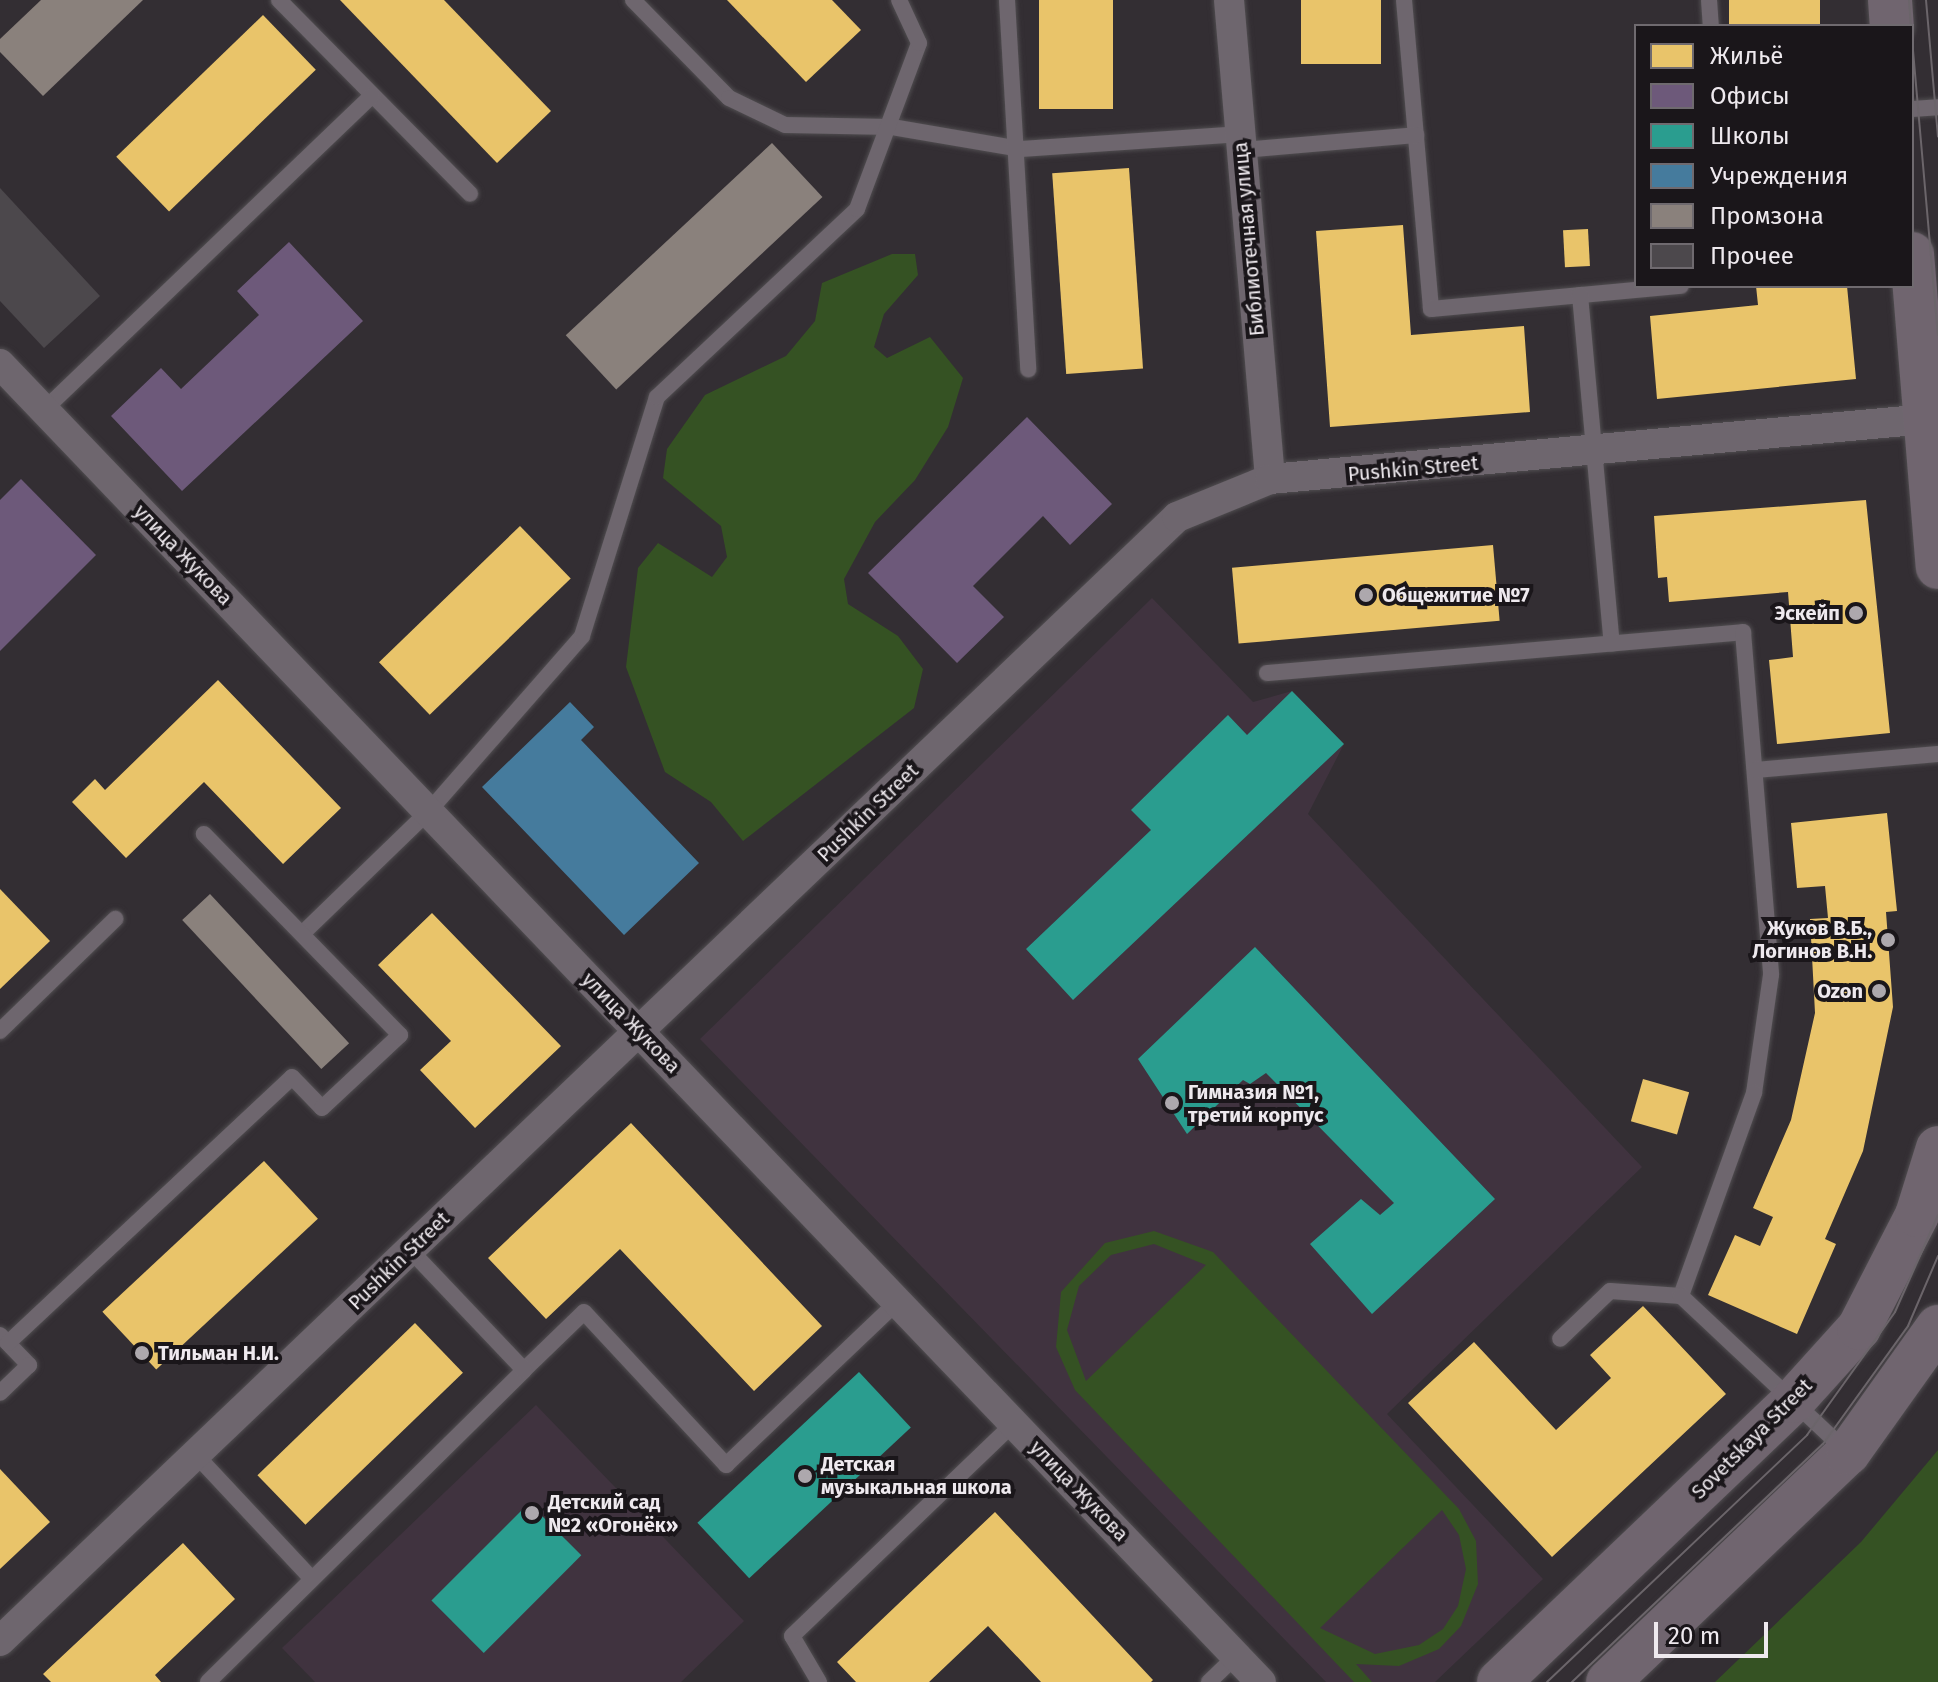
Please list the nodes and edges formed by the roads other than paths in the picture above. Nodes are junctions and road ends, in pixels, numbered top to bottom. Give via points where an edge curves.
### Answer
1 (279, 0) edge
2 (633, 0) edge
3 (899, 0) edge
4 (1007, 0) edge
5 (1229, 0) edge
6 (1404, 0) edge
7 (1709, 0) edge
8 (1890, 0) edge
9 (1711, 24) edge
10 (1892, 24) edge
11 (372, 96) junction
12 (1938, 107) edge
13 (1914, 109) edge
14 (892, 127) junction
15 (1416, 135) junction
16 (1241, 142) junction
17 (1021, 149) junction
18 (470, 194) dead end
19 (1914, 270) edge
20 (1659, 288) edge
21 (1580, 295) junction
22 (0, 364) edge
23 (1028, 369) dead end
24 (44, 410) junction
25 (1932, 418) edge
26 (1592, 453) junction
27 (1270, 479) junction
28 (1938, 567) edge
29 (1612, 644) junction
30 (1267, 673) dead end
31 (1938, 754) edge
32 (1755, 770) junction
33 (429, 811) junction
34 (204, 834) dead end
35 (115, 919) dead end
36 (302, 934) junction
37 (0, 1031) edge
38 (640, 1032) junction
39 (1938, 1148) edge
40 (410, 1250) junction
41 (1681, 1296) junction
42 (898, 1301) junction
43 (1938, 1327) edge
44 (4, 1339) edge
45 (1560, 1339) dead end
46 (524, 1370) junction
47 (0, 1393) edge
48 (1793, 1401) junction
49 (1014, 1423) junction
50 (1848, 1453) junction
51 (196, 1455) junction
52 (311, 1578) junction
53 (0, 1641) edge
54 (1236, 1656) junction
55 (208, 1682) edge
56 (819, 1682) edge
57 (1209, 1682) edge
58 (1261, 1682) edge
59 (1499, 1682) edge
60 (1608, 1682) edge

1 - 11 lane
2 - 14 lane via 729,98 785,125
3 - 14 lane via 919,43
4 - 17 lane
5 - 16 street, Библиотечная улица
6 - 15 lane
7 - 9 lane
8 - 10 main road
11 - 18 lane
11 - 24 lane
12 - 13 lane
14 - 17 lane
14 - 33 lane via 857,209 657,397 582,636
15 - 16 lane
15 - 21 lane via 1431,309
16 - 17 lane
16 - 27 street, Библиотечная улица
17 - 23 lane
19 - 25 main road
20 - 21 lane
21 - 26 lane
22 - 24 street, улица Жукова
24 - 33 street, улица Жукова
25 - 26 street, Pushkin Street
25 - 28 main road
26 - 27 street, Pushkin Street
26 - 29 lane
27 - 38 street, Pushkin Street via 1177,517
29 - 30 lane
29 - 32 lane via 1743,632
31 - 32 lane
32 - 41 lane via 1769,990 1754,1093
33 - 36 lane
33 - 38 street, улица Жукова
34 - 36 lane
35 - 37 lane
36 - 44 lane via 400,1035 322,1108 292,1077
38 - 40 street, Pushkin Street
38 - 42 street, улица Жукова
39 - 48 main road, Sovetskaya Street via 1917,1215 1859,1328
40 - 46 lane
40 - 51 street, Pushkin Street
41 - 45 lane via 1610,1291
41 - 48 lane
42 - 46 lane via 726,1465 584,1312
42 - 49 street, улица Жукова
43 - 50 main road
44 - 47 lane via 29,1365
46 - 52 lane
48 - 50 lane
48 - 59 main road, Sovetskaya Street
49 - 54 street, улица Жукова
49 - 56 lane via 792,1636
50 - 60 main road
51 - 52 lane
51 - 53 street, Pushkin Street
52 - 55 lane
54 - 57 lane
54 - 58 street, улица Жукова

